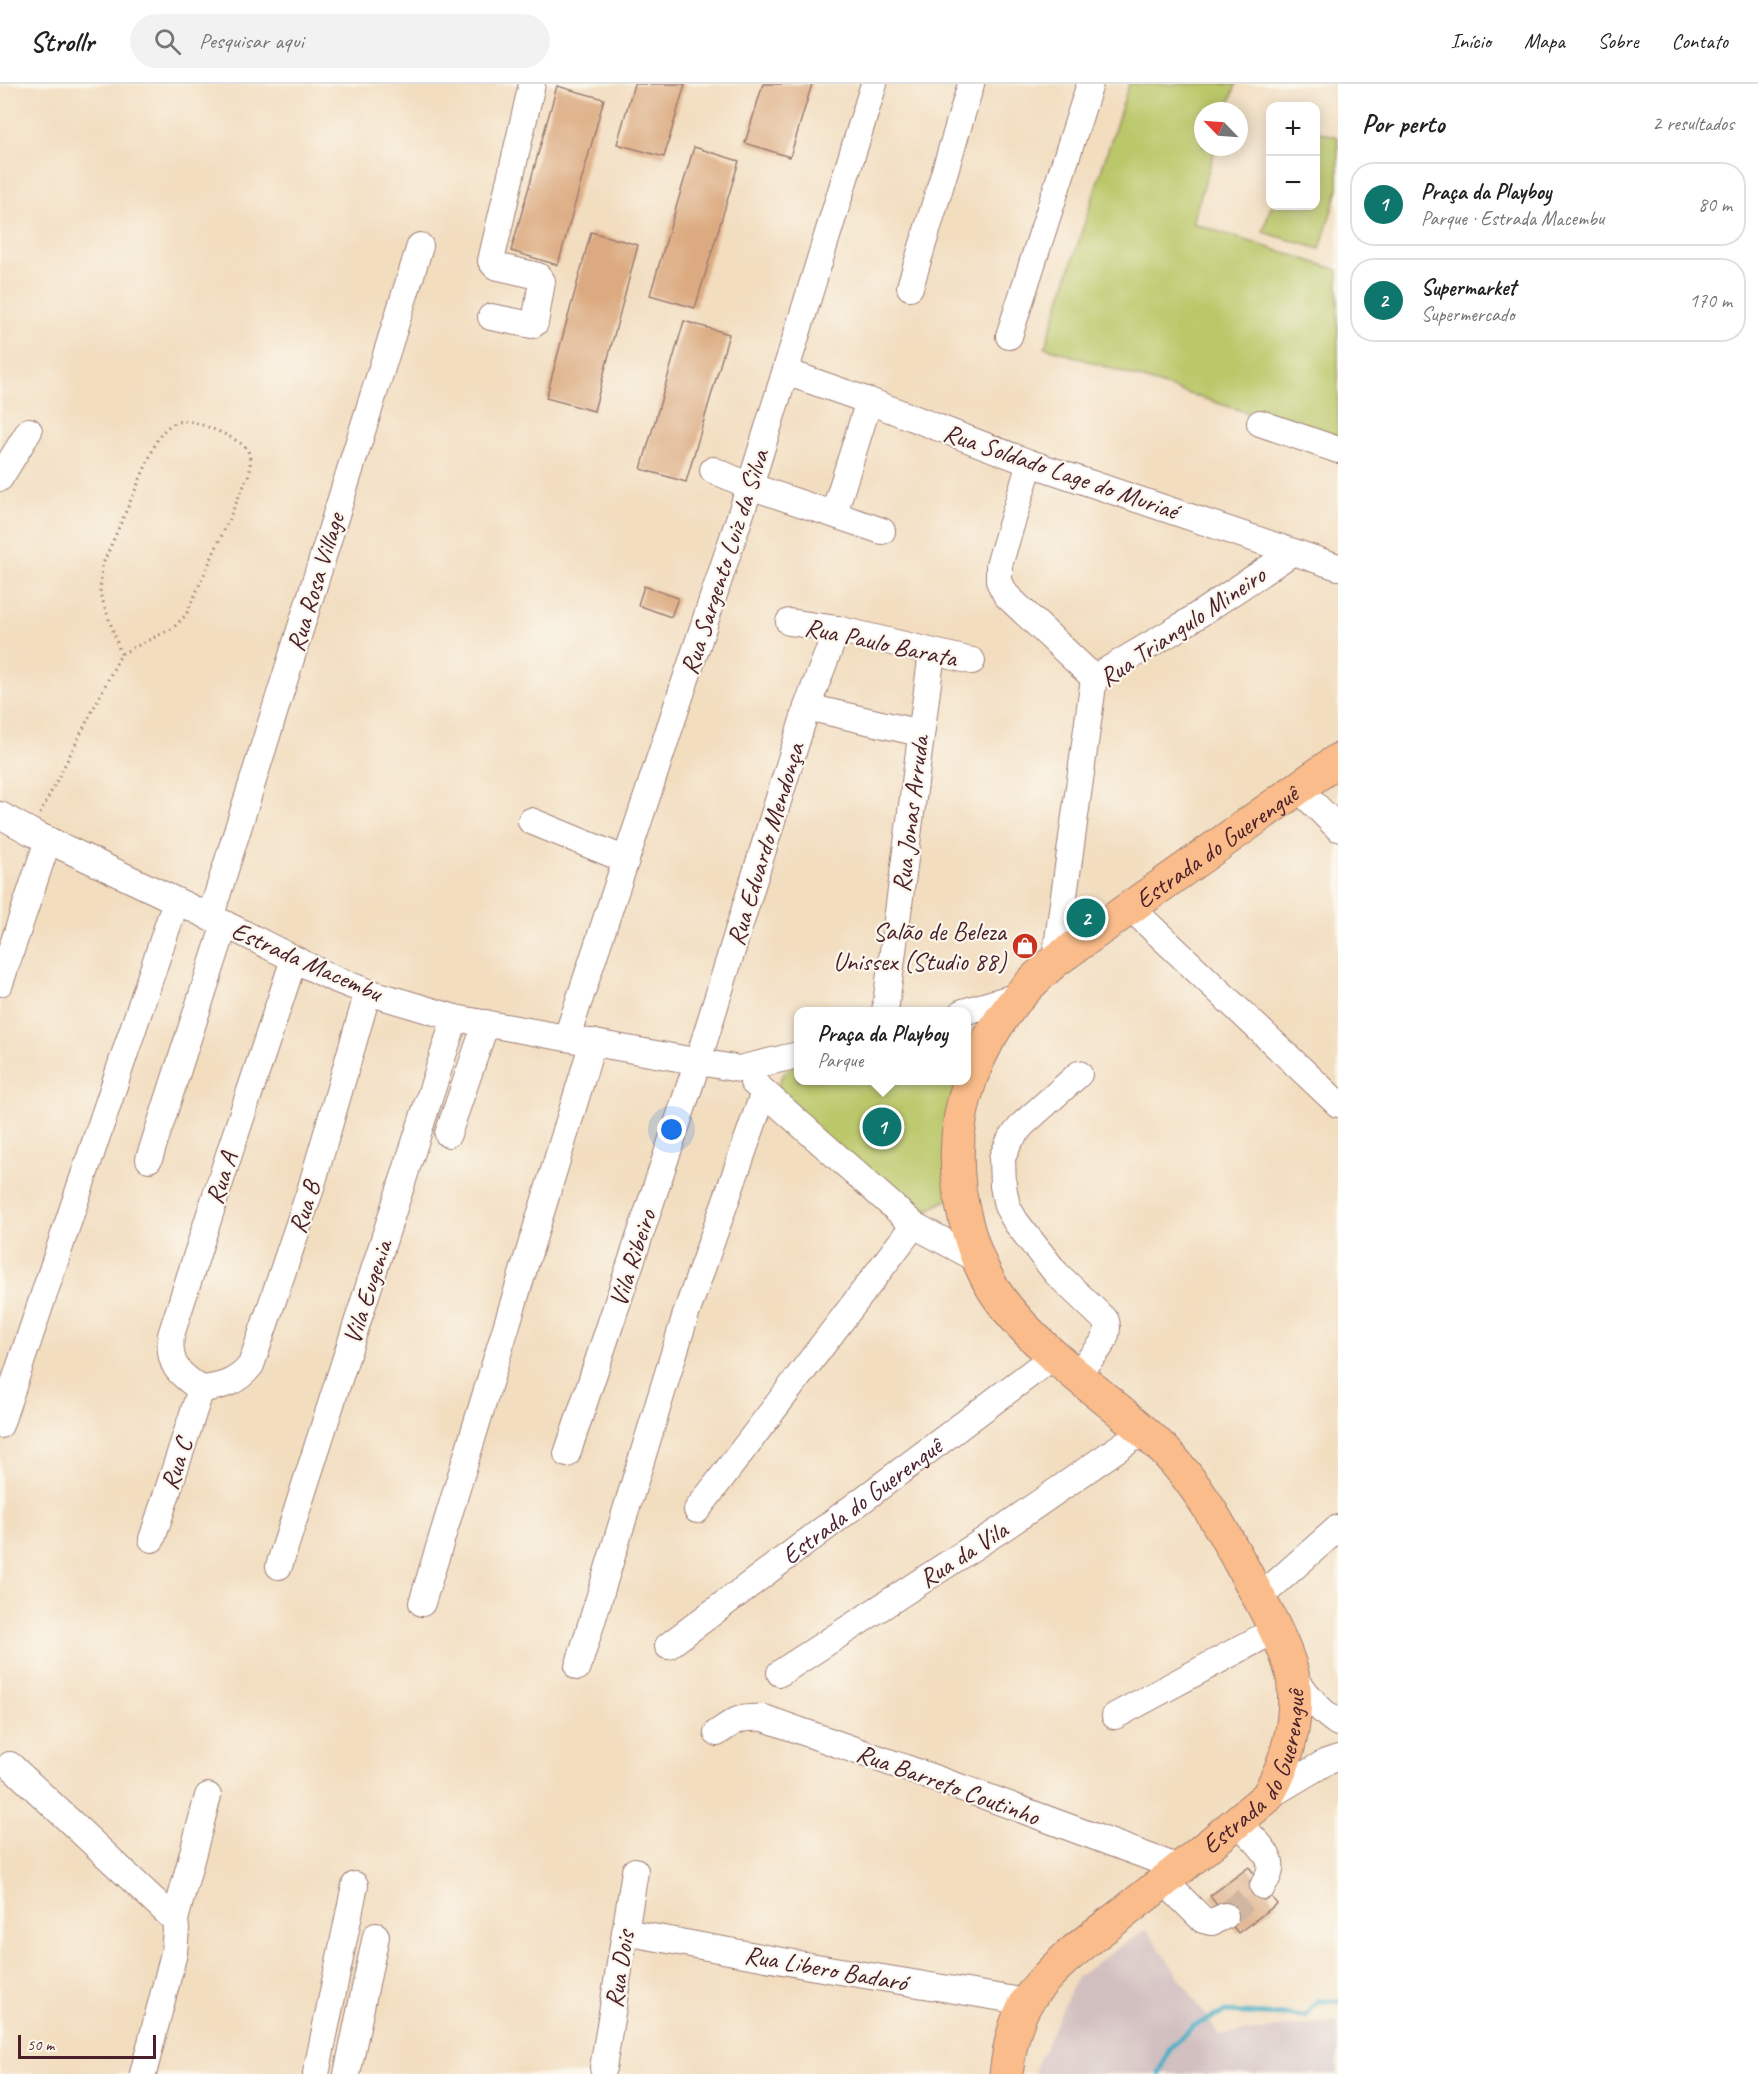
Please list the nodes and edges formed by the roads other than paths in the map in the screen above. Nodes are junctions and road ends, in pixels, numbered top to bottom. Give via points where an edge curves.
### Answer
1 (532, 84) edge
2 (874, 84) edge
3 (971, 84) edge
4 (1090, 84) edge
5 (420, 246) dead end
6 (910, 287) dead end
7 (491, 317) dead end
8 (1008, 336) dead end
9 (786, 372) junction
10 (869, 401) junction
11 (1260, 423) dead end
12 (29, 431) dead end
13 (1338, 450) edge
14 (1030, 463) junction
15 (713, 470) dead end
16 (0, 478) edge
17 (750, 486) junction
18 (834, 513) junction
19 (882, 531) dead end
20 (1293, 552) junction
21 (1338, 567) edge
22 (789, 622) dead end
23 (837, 629) junction
24 (932, 652) junction
25 (972, 661) dead end
26 (1094, 678) junction
27 (807, 707) junction
28 (920, 733) junction
29 (1338, 760) edge
30 (1298, 788) junction
31 (0, 815) edge
32 (531, 821) dead end
33 (1338, 828) edge
34 (39, 836) junction
35 (626, 860) junction
36 (176, 901) junction
37 (1131, 908) junction
38 (218, 921) junction
39 (294, 959) junction
40 (1055, 961) junction
41 (0, 983) edge
42 (368, 992) junction
43 (1018, 996) junction
44 (886, 1007) edge
45 (971, 1009) edge
46 (455, 1018) junction
47 (486, 1023) junction
48 (567, 1037) junction
49 (593, 1042) junction
50 (794, 1056) edge
51 (698, 1061) junction
52 (739, 1069) junction
53 (1079, 1074) dead end
54 (971, 1076) edge
55 (968, 1085) edge
56 (764, 1092) junction
57 (1338, 1104) edge
58 (448, 1134) dead end
59 (149, 1159) dead end
60 (914, 1225) junction
61 (977, 1259) junction
62 (1065, 1364) junction
63 (201, 1389) junction
64 (0, 1425) edge
65 (1143, 1431) junction
66 (567, 1454) dead end
67 (697, 1510) dead end
68 (1338, 1527) edge
69 (152, 1539) dead end
70 (279, 1566) dead end
71 (1259, 1598) junction
72 (422, 1603) dead end
73 (1275, 1630) junction
74 (668, 1646) dead end
75 (578, 1667) dead end
76 (780, 1673) dead end
77 (1292, 1674) junction
78 (1115, 1716) dead end
79 (1332, 1719) edge
80 (1292, 1732) junction
81 (717, 1733) dead end
82 (1335, 1758) edge
83 (10, 1765) dead end
84 (207, 1796) dead end
85 (1267, 1797) junction
86 (1237, 1822) junction
87 (635, 1871) dead end
88 (1172, 1875) junction
89 (355, 1884) dead end
90 (1263, 1886) tunnel mouth
91 (1225, 1916) tunnel mouth
92 (175, 1920) junction
93 (625, 1932) junction
94 (376, 1936) dead end
95 (1027, 2002) junction
96 (603, 2068) dead end
97 (143, 2074) edge
98 (316, 2074) edge
99 (347, 2074) edge
100 (1006, 2074) edge

1 - 7 street via 491,261 495,266 538,276 542,281 535,323
2 - 9 street, Rua Sargento Luiz da Silva
3 - 6 street
4 - 8 street
5 - 38 street, Rua Rosa Village
9 - 10 street, Rua Soldado Lage do Muriaé
9 - 17 street, Rua Sargento Luiz da Silva
10 - 14 street, Rua Soldado Lage do Muriaé
10 - 18 street
11 - 13 street
12 - 16 street
14 - 20 street, Rua Soldado Lage do Muriaé
14 - 26 street via 999,565 999,581 1006,595
15 - 17 street
17 - 18 street
17 - 35 street, Rua Sargento Luiz da Silva
18 - 19 street
20 - 21 street, Rua Soldado Lage do Muriaé
20 - 26 street, Rua Triangulo Mineiro
22 - 23 street, Rua Paulo Barata
23 - 24 street, Rua Paulo Barata
23 - 27 street, Rua Eduardo Mendonça
24 - 25 street, Rua Paulo Barata
24 - 28 street, Rua Jonas Arruda
26 - 40 street, Rua Triangulo Mineiro
27 - 28 street
27 - 51 street, Rua Eduardo Mendonça
28 - 44 street, Rua Jonas Arruda
29 - 30 main road, Estrada do Guerenguê
30 - 33 street
30 - 37 main road, Estrada do Guerenguê
31 - 34 street, Estrada Macembu
32 - 35 street
34 - 36 street, Estrada Macembu
34 - 41 street
35 - 48 street, Rua Sargento Luiz da Silva
36 - 38 street, Estrada Macembu
36 - 64 street
37 - 40 main road, Estrada do Guerenguê
37 - 57 street
38 - 39 street, Estrada Macembu
38 - 59 street, Rua Rosa Village
39 - 42 street, Estrada Macembu
39 - 63 street, Rua A via 171,1335 171,1360 185,1378
40 - 43 main road, Estrada do Guerenguê
42 - 46 street, Estrada Macembu
42 - 63 street, Rua B via 310,1191 251,1365 234,1381
43 - 45 street
43 - 54 main road, Estrada do Guerenguê via 983,1049
46 - 47 street, Estrada Macembu
46 - 70 street, Vila Eugenia
47 - 48 street, Estrada Macembu
47 - 58 street
48 - 49 street, Estrada Macembu
49 - 51 street, Estrada Macembu
49 - 72 street
50 - 52 street, Estrada Macembu
51 - 52 street, Estrada Macembu
51 - 66 street, Vila Ribeiro
52 - 56 street
53 - 62 street via 1023,1124 1002,1158 1007,1206 1016,1222 1056,1273 1106,1321 1106,1337
55 - 61 main road, Estrada do Guerenguê via 957,1135 960,1198
56 - 60 street
56 - 75 street via 686,1314
60 - 61 street
60 - 67 street
61 - 62 main road, Estrada do Guerenguê via 1004,1304
62 - 65 main road, Estrada do Guerenguê
62 - 74 street, Estrada do Guerenguê
63 - 69 street, Rua C
65 - 71 main road, Estrada do Guerenguê via 1184,1471 1205,1499
65 - 76 street, Rua da Vila via 1006,1526
68 - 71 street
71 - 73 main road, Estrada do Guerenguê
73 - 77 main road, Estrada do Guerenguê
73 - 78 street
77 - 79 street via 1312,1702
77 - 80 main road, Estrada do Guerenguê
79 - 80 street via 1307,1715
80 - 82 street via 1298,1752
80 - 85 main road, Estrada do Guerenguê
81 - 88 street, Rua Barreto Coutinho via 744,1717 764,1719 982,1795
82 - 85 street
83 - 92 street
84 - 92 street
85 - 86 main road, Estrada do Guerenguê
86 - 88 main road, Estrada do Guerenguê
86 - 90 street via 1270,1863
87 - 93 street, Rua Dois
88 - 91 street via 1203,1920 1212,1922
88 - 95 main road, Estrada do Guerenguê via 1068,1957
89 - 98 street
92 - 97 street via 174,1953
93 - 95 street, Rua Libero Badaró
93 - 96 street, Rua Dois
94 - 99 street
95 - 100 main road, Estrada do Guerenguê via 1015,2029

